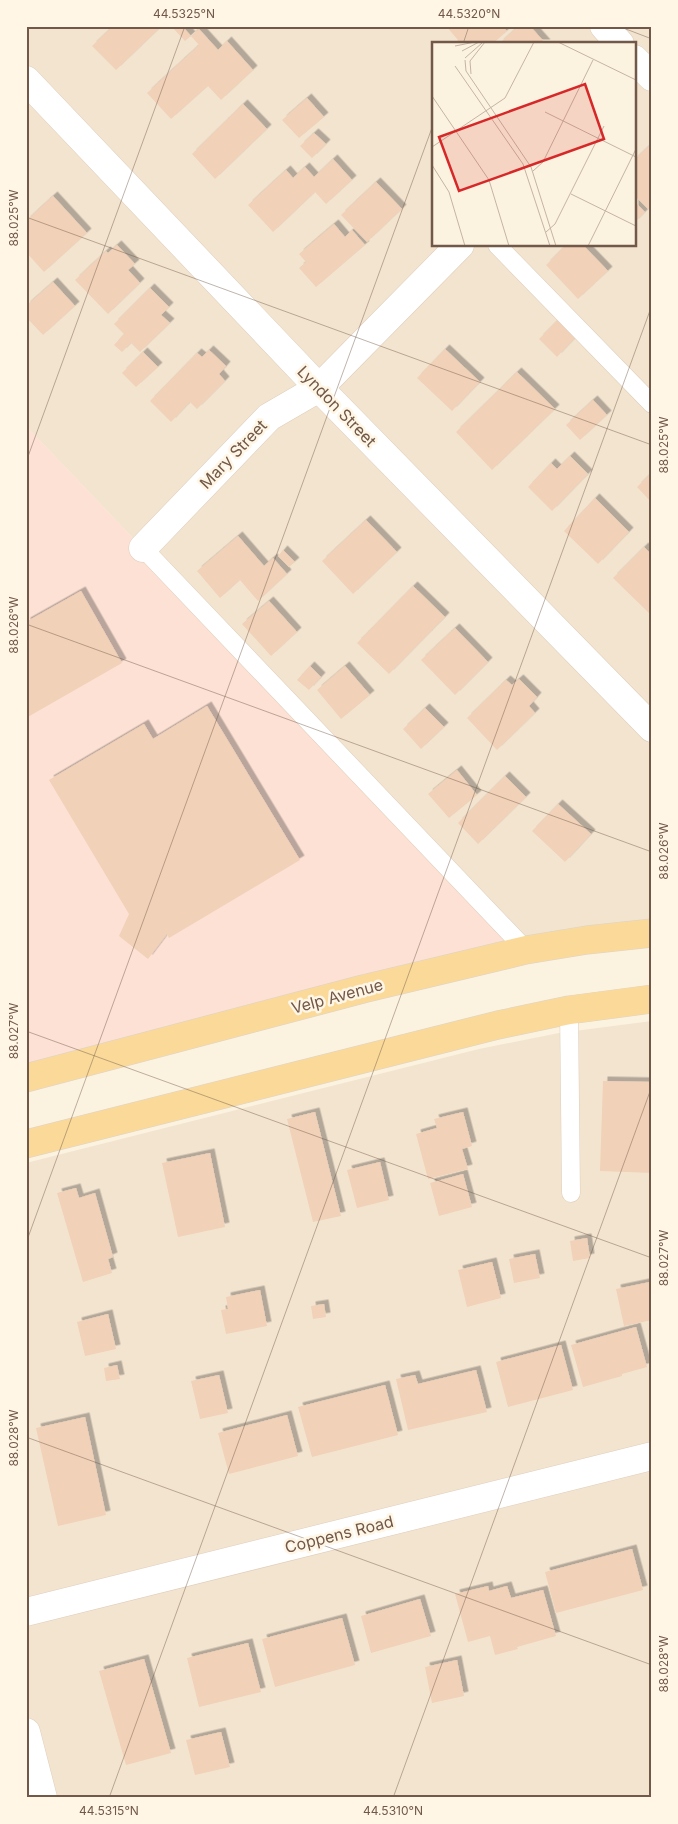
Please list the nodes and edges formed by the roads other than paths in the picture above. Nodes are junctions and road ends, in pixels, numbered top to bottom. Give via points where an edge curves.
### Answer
1 (604, 26) edge
2 (618, 42) edge
3 (26, 80) edge
4 (459, 246) edge
5 (497, 246) edge
6 (319, 388) junction
7 (652, 404) edge
8 (143, 548) joint
9 (652, 728) edge
10 (652, 932) edge
11 (526, 950) junction
12 (652, 999) edge
13 (569, 1010) junction
14 (26, 1078) edge
15 (26, 1144) edge
16 (571, 1193) dead end
17 (652, 1456) edge
18 (26, 1612) edge
19 (26, 1732) edge
20 (43, 1798) edge

1 - 2 street
3 - 6 street, Lyndon Street
4 - 6 street, Mary Street
5 - 7 lane
6 - 8 street, Mary Street via 269,417
6 - 9 street, Lyndon Street
8 - 11 lane
10 - 11 main road, Velp Avenue
11 - 14 main road, Velp Avenue via 363,989
12 - 13 main road
13 - 15 main road
13 - 16 lane
17 - 18 street, Coppens Road
19 - 20 street

